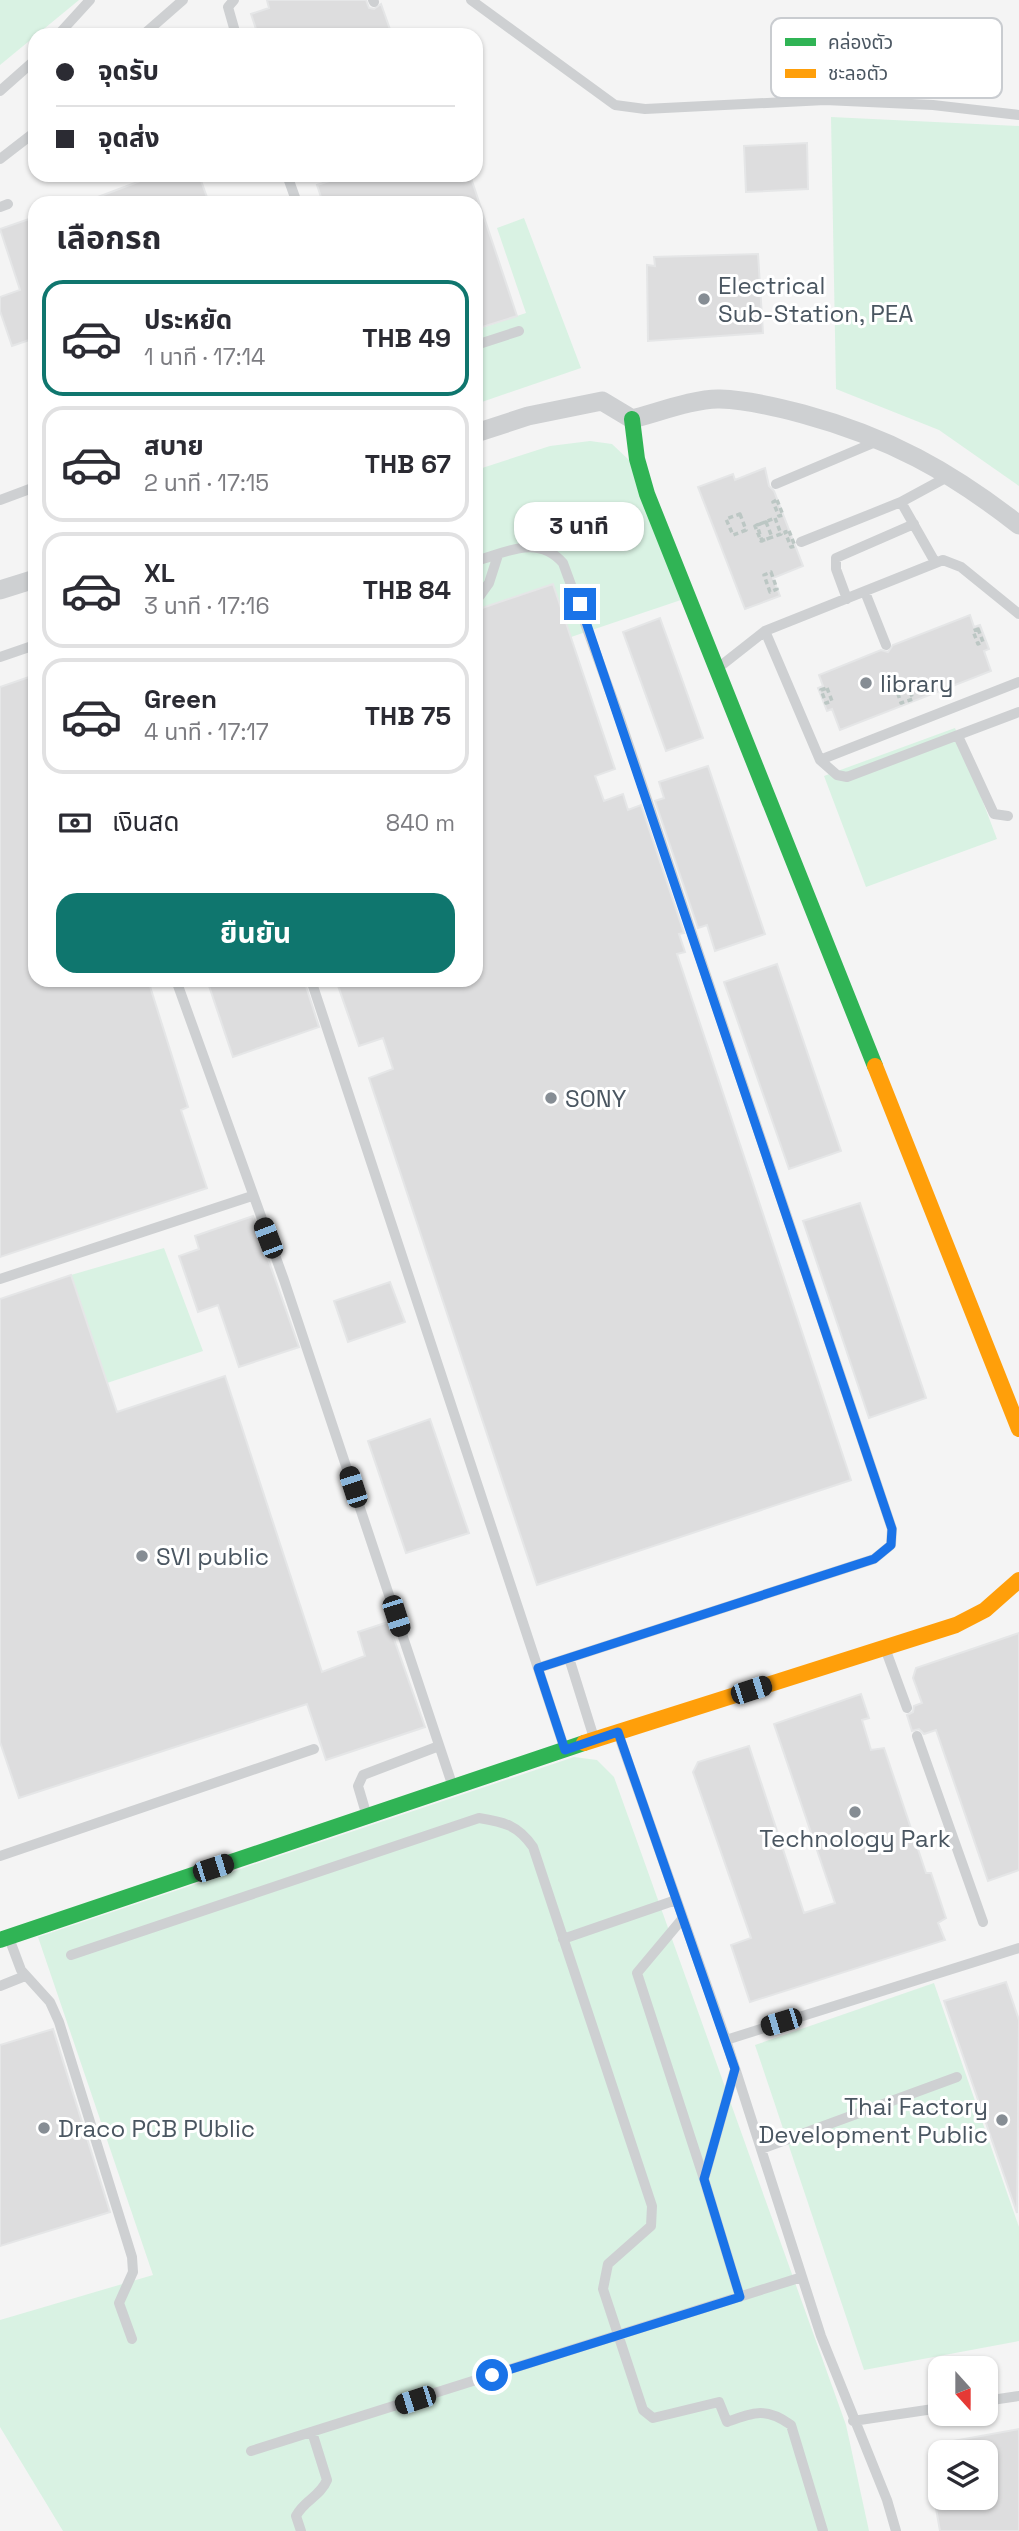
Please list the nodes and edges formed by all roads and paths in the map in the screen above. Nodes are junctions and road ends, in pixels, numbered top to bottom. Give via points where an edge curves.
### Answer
1 (90, 0) edge
2 (183, 0) edge
3 (233, 0) edge
4 (471, 0) edge
5 (64, 28) edge
6 (151, 28) edge
7 (234, 28) edge
8 (28, 70) edge
9 (0, 91) edge
10 (1019, 115) edge
11 (28, 137) edge
12 (0, 159) edge
13 (519, 331) dead end
14 (483, 343) edge
15 (632, 419) junction
16 (483, 431) edge
17 (880, 440) junction
18 (951, 475) junction
19 (775, 484) dead end
20 (28, 490) edge
21 (0, 500) edge
22 (905, 501) junction
23 (726, 519) joint
24 (914, 524) junction
25 (1019, 525) edge
26 (781, 534) joint
27 (762, 541) joint
28 (801, 542) dead end
29 (498, 555) junction
30 (483, 559) edge
31 (935, 562) junction
32 (28, 581) edge
33 (777, 589) joint
34 (0, 590) edge
35 (483, 591) edge
36 (865, 592) junction
37 (847, 599) junction
38 (1019, 614) edge
39 (765, 631) junction
40 (886, 645) dead end
41 (28, 647) edge
42 (0, 657) edge
43 (717, 668) junction
44 (1019, 682) edge
45 (901, 703) joint
46 (1019, 712) edge
47 (958, 736) junction
48 (820, 760) junction
49 (1008, 816) dead end
50 (178, 987) edge
51 (313, 987) edge
52 (252, 1196) junction
53 (0, 1279) edge
54 (1015, 1408) edge
55 (1019, 1430) edge
56 (1019, 1580) edge
57 (885, 1648) junction
58 (569, 1658) junction
59 (538, 1668) junction
60 (907, 1708) dead end
61 (618, 1732) junction
62 (917, 1736) dead end
63 (595, 1740) junction
64 (439, 1746) junction
65 (314, 1749) dead end
66 (565, 1750) junction
67 (453, 1788) junction
68 (367, 1817) junction
69 (0, 1856) edge
70 (676, 1900) junction
71 (683, 1917) junction
72 (983, 1922) dead end
73 (4, 1939) edge
74 (563, 1939) junction
75 (1019, 1948) edge
76 (71, 1955) dead end
77 (25, 1976) junction
78 (0, 1986) edge
79 (726, 2040) junction
80 (735, 2069) junction
81 (957, 2077) dead end
82 (761, 2149) junction
83 (704, 2179) junction
84 (802, 2277) junction
85 (740, 2297) junction
86 (620, 2335) junction
87 (132, 2339) dead end
88 (1019, 2396) edge
89 (998, 2399) edge
90 (928, 2410) edge
91 (853, 2421) junction
92 (312, 2432) junction
93 (251, 2451) dead end
94 (301, 2531) edge
95 (823, 2531) edge
96 (896, 2531) edge

1 - 5 lane
2 - 6 lane
3 - 7 lane via 228,7
4 - 10 lane via 615,105 645,108 825,100
8 - 9 lane
11 - 12 lane
13 - 14 lane
15 - 16 street via 602,401
15 - 17 street via 718,398 844,425
15 - 43 street via 647,494
17 - 18 street
17 - 19 lane
18 - 22 lane
18 - 25 street
20 - 21 lane
22 - 24 lane
22 - 28 lane
23 - 23 path via 740,514 746,530 733,535
24 - 31 lane
24 - 37 lane via 836,558
26 - 26 path via 761,541 755,526 775,518
27 - 27 path via 772,537 766,522 757,526
29 - 30 lane
29 - 35 lane
29 - 58 lane via 539,546 563,564 576,594 892,1529 891,1545 874,1559
31 - 36 lane
31 - 38 lane via 961,567
32 - 34 street
33 - 33 path via 770,592 764,575 771,572
36 - 37 lane
36 - 40 lane
37 - 39 lane
39 - 43 lane
39 - 48 lane
41 - 42 lane
43 - 54 street
44 - 48 lane
45 - 45 path via 896,688 907,684 913,699
46 - 47 lane
47 - 48 lane via 848,777 837,775
47 - 49 lane via 994,814
50 - 52 lane
51 - 59 lane
52 - 53 lane
52 - 64 lane
54 - 55 street
56 - 57 street via 985,1610 956,1625
57 - 60 lane
57 - 61 street
58 - 59 lane
58 - 63 lane
59 - 66 lane
61 - 63 street
61 - 70 lane
62 - 72 lane
63 - 66 street
64 - 67 lane
64 - 68 lane via 363,1775 358,1786
65 - 69 lane
66 - 67 street
67 - 68 street
68 - 73 street
70 - 71 lane
70 - 74 lane
71 - 79 lane
71 - 83 lane via 637,1973
73 - 77 lane
74 - 76 lane via 533,1847 523,1832 508,1822 479,1818
74 - 86 lane via 652,2206 651,2225 608,2264 603,2289
75 - 79 lane
77 - 78 lane
77 - 87 lane via 50,2002 59,2022 132,2257 132,2272 119,2304
79 - 80 lane
80 - 82 lane
80 - 83 lane
81 - 82 lane
82 - 84 lane
83 - 85 lane
84 - 85 lane
84 - 91 lane
85 - 86 lane
86 - 92 lane
86 - 95 lane via 643,2410 653,2418 719,2402 727,2422 753,2412 777,2415 791,2425
88 - 89 lane
90 - 91 lane
91 - 96 lane
92 - 93 lane
92 - 94 lane via 327,2480 321,2494 301,2506 296,2516

